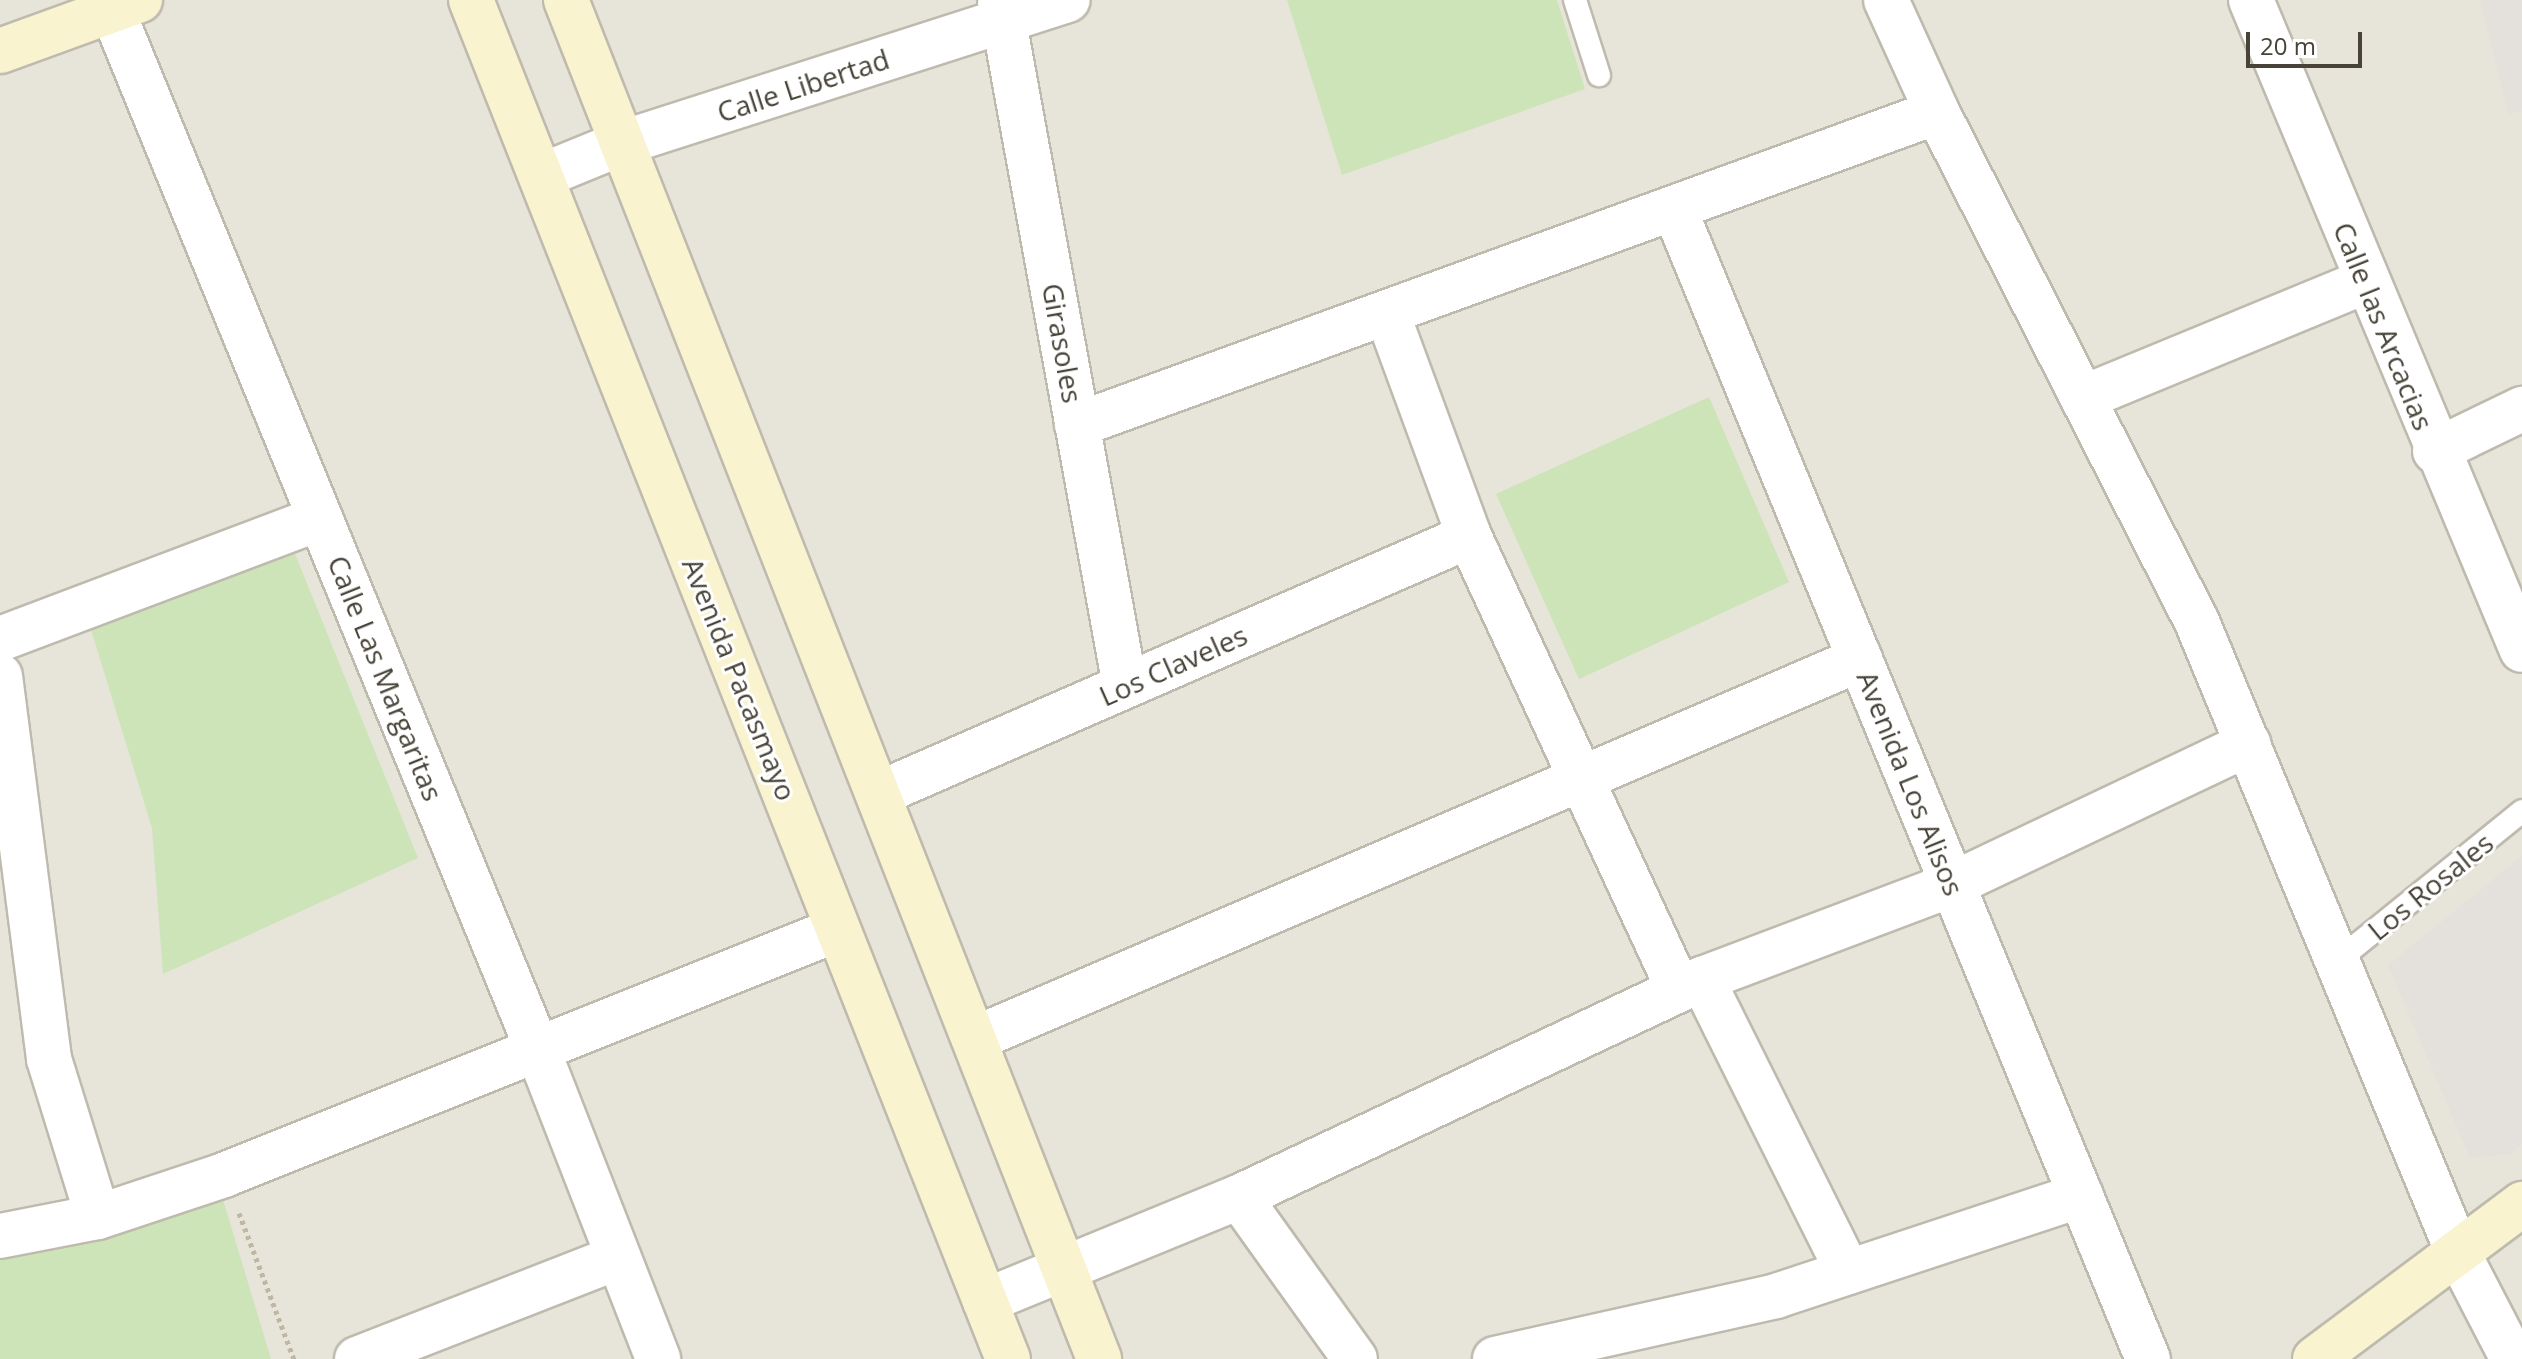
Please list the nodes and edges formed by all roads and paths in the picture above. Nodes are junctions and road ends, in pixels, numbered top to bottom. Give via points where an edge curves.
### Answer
1 (471, 0) edge
2 (566, 0) edge
3 (1068, 0) edge
4 (1575, 0) edge
5 (1886, 0) edge
6 (2251, 0) edge
7 (120, 3) edge
8 (1002, 10) edge
9 (0, 51) edge
10 (1599, 75) dead end
11 (1937, 112) junction
12 (622, 143) junction
13 (541, 176) junction
14 (1674, 208) junction
15 (2366, 281) junction
16 (1387, 313) junction
17 (2085, 397) junction
18 (2522, 409) edge
19 (1077, 425) junction
20 (2435, 451) junction
21 (320, 518) junction
22 (1469, 536) junction
23 (0, 639) edge
24 (2522, 650) edge
25 (1860, 659) junction
26 (0, 676) edge
27 (1125, 686) junction
28 (2248, 744) junction
29 (1583, 778) junction
30 (878, 794) junction
31 (2522, 811) edge
32 (1953, 884) junction
33 (838, 929) junction
34 (2337, 961) junction
35 (1690, 984) junction
36 (974, 1039) junction
37 (537, 1048) junction
38 (224, 1175) junction
39 (2081, 1195) junction
40 (1239, 1197) junction
41 (2522, 1204) edge
42 (98, 1217) junction
43 (0, 1236) edge
44 (2459, 1255) junction
45 (618, 1257) junction
46 (1062, 1267) junction
47 (1848, 1272) junction
48 (985, 1301) junction
49 (294, 1359) edge
50 (357, 1359) edge
51 (658, 1359) edge
52 (1008, 1359) edge
53 (1099, 1359) edge
54 (1355, 1359) edge
55 (1495, 1359) edge
56 (2148, 1359) edge
57 (2315, 1359) edge
58 (2513, 1359) edge

1 - 13 main road, Avenida Pacasmayo
2 - 12 main road
3 - 8 street, Calle Libertad
4 - 10 lane
5 - 11 street
6 - 15 street, Calle las Arcacias
7 - 9 main road
7 - 21 street, Calle Las Margaritas
8 - 12 street, Calle Libertad
8 - 19 street, Girasoles
11 - 14 street
11 - 17 street
12 - 13 street, Calle Libertad
12 - 30 main road
13 - 33 main road, Avenida Pacasmayo
14 - 16 street
14 - 25 street, Avenida Los Alisos
15 - 17 street
15 - 20 street, Calle las Arcacias
16 - 19 street
16 - 22 street
17 - 28 street via 2197,622
18 - 20 street
19 - 27 street, Girasoles
20 - 24 street, Calle las Arcacias
21 - 23 street
21 - 37 street, Calle Las Margaritas
22 - 27 street, Los Claveles
22 - 29 street
25 - 29 street
25 - 32 street, Avenida Los Alisos
26 - 42 street via 49,1059
27 - 30 street, Los Claveles
28 - 32 street
28 - 34 street
29 - 35 street
29 - 36 street
30 - 36 main road
31 - 34 lane, Los Rosales
32 - 35 street
32 - 39 street, Avenida Los Alisos
33 - 37 street
33 - 48 main road, Avenida Pacasmayo
34 - 44 street
35 - 40 street
35 - 47 street
36 - 46 main road
37 - 38 street
37 - 45 street, Calle Las Margaritas
38 - 42 street
38 - 49 path
39 - 47 street
39 - 56 street, Avenida Los Alisos
40 - 46 street
40 - 54 street
41 - 44 main road
42 - 43 street
44 - 57 main road
44 - 58 street
45 - 50 street
45 - 51 street, Calle Las Margaritas
46 - 48 street
46 - 53 main road
47 - 55 street via 1776,1296
48 - 52 main road, Avenida Pacasmayo

